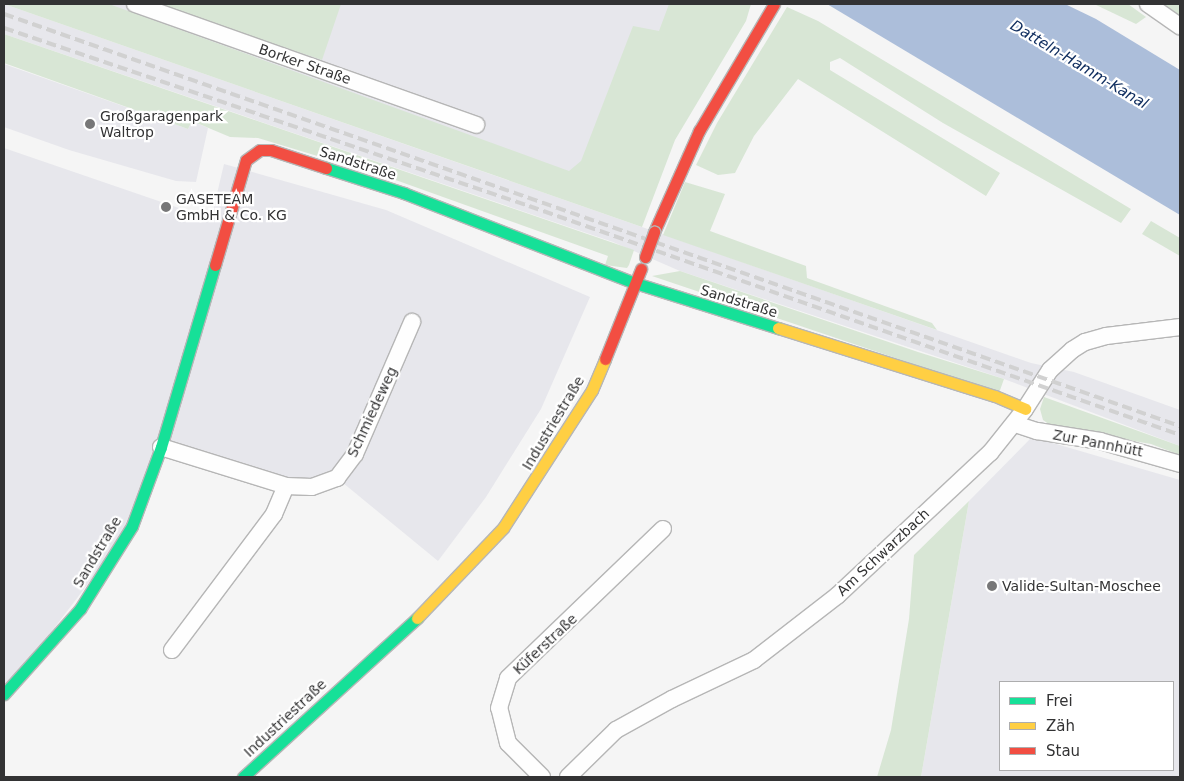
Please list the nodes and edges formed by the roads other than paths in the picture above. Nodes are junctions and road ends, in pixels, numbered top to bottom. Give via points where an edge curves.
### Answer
1 (135, 4) edge
2 (774, 4) edge
3 (1148, 4) edge
4 (1180, 26) edge
5 (476, 125) dead end
6 (636, 283) junction
7 (412, 322) dead end
8 (1180, 327) edge
9 (1025, 409) junction
10 (1015, 424) junction
11 (162, 446) junction
12 (1180, 464) edge
13 (286, 486) junction
14 (663, 529) dead end
15 (172, 650) dead end
16 (4, 694) edge
17 (243, 777) edge
18 (542, 777) edge
19 (568, 777) edge

1 - 5 street, Borker Straße
2 - 6 street, Industriestraße, bridge via 699,131 654,232
3 - 4 street
6 - 9 street, Sandstraße via 995,396
6 - 11 street, Sandstraße via 404,193 271,150 260,150 246,160
6 - 17 street, Industriestraße via 592,390 503,528 438,599
7 - 13 street, Schmiedeweg via 355,454 337,478 312,487
8 - 9 street, Am Schwarzbach via 1106,336 1085,342 1050,370
9 - 10 street, Am Schwarzbach
10 - 12 street, Zur Pannhütt via 1037,431 1100,441
10 - 19 street, Am Schwarzbach via 990,452 838,595 754,660 672,698 616,730
11 - 13 street, Schmiedeweg
11 - 16 street, Sandstraße via 132,526 80,609
13 - 15 street via 274,514
14 - 18 street, Küferstraße via 508,678 499,708 508,743

